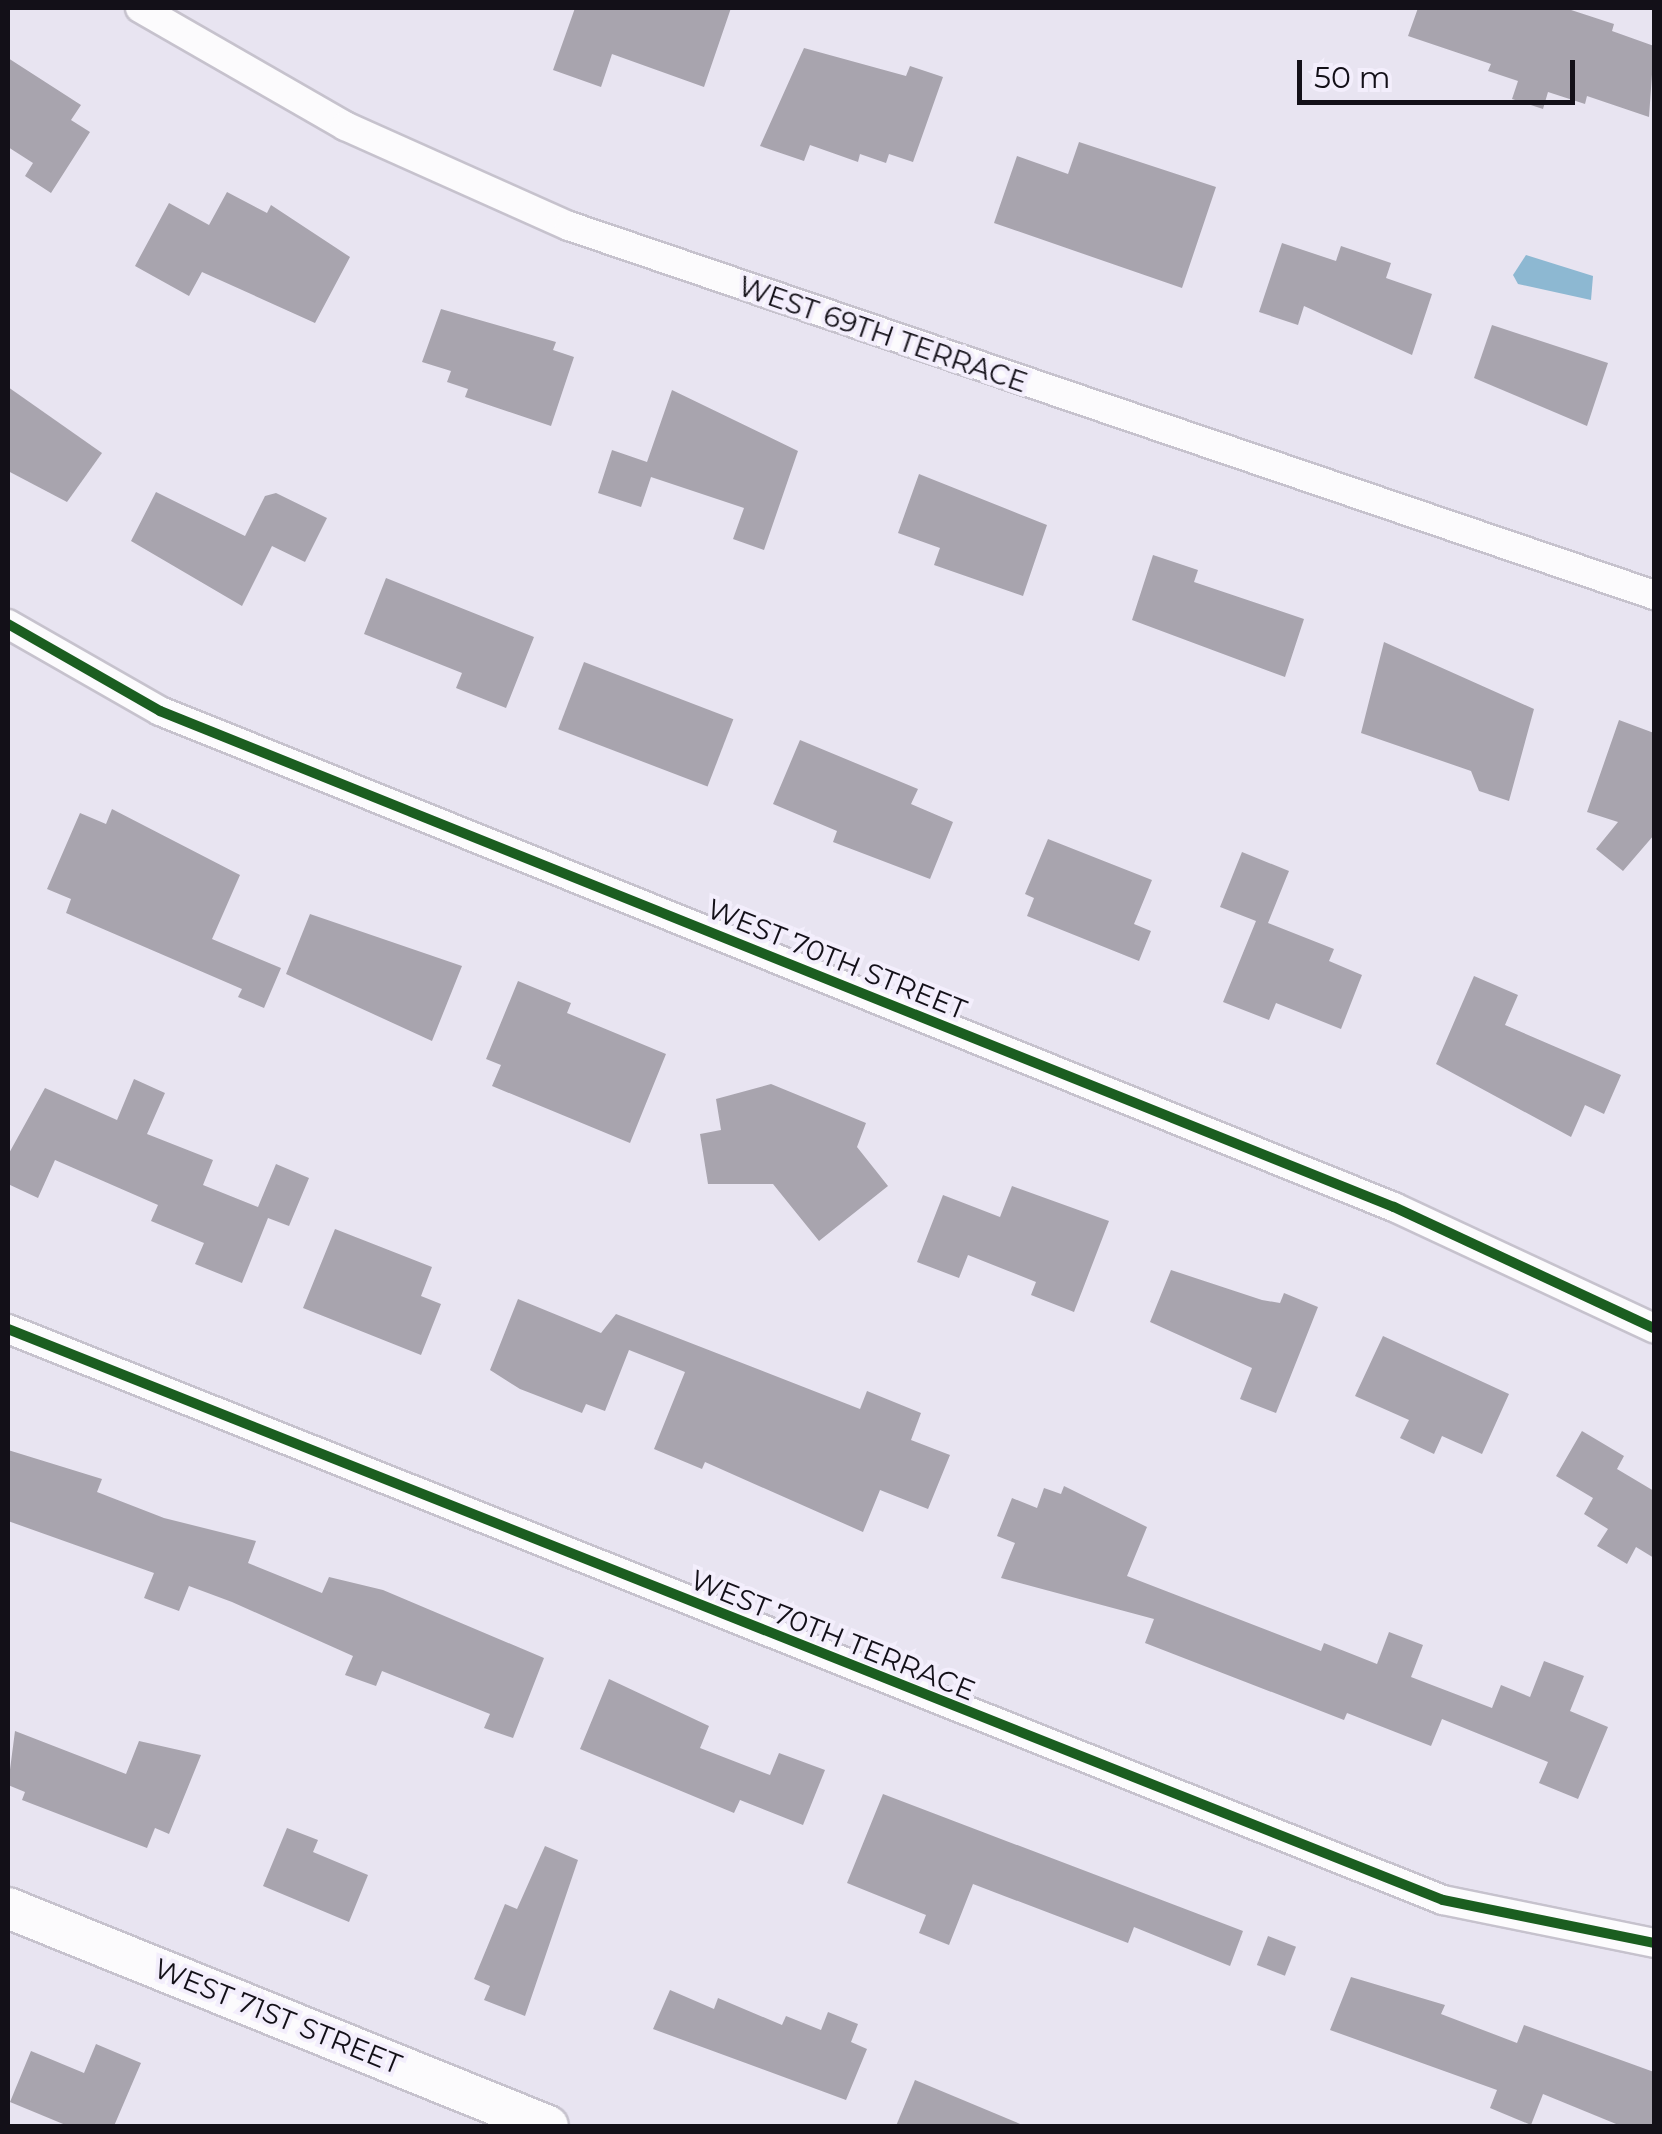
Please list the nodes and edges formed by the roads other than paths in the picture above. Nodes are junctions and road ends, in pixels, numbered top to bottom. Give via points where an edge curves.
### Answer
1 (140, 8) edge
2 (1654, 595) edge
3 (8, 624) edge
4 (1654, 1328) edge
5 (8, 1329) edge
6 (8, 1908) edge
7 (1654, 1942) edge
8 (543, 2126) edge

1 - 2 street, WEST 69TH TERRACE via 345,126 569,226
3 - 4 street, WEST 70TH STREET via 160,711 1394,1207
5 - 7 street, WEST 70TH TERRACE via 1442,1900
6 - 8 street, WEST 71ST STREET

